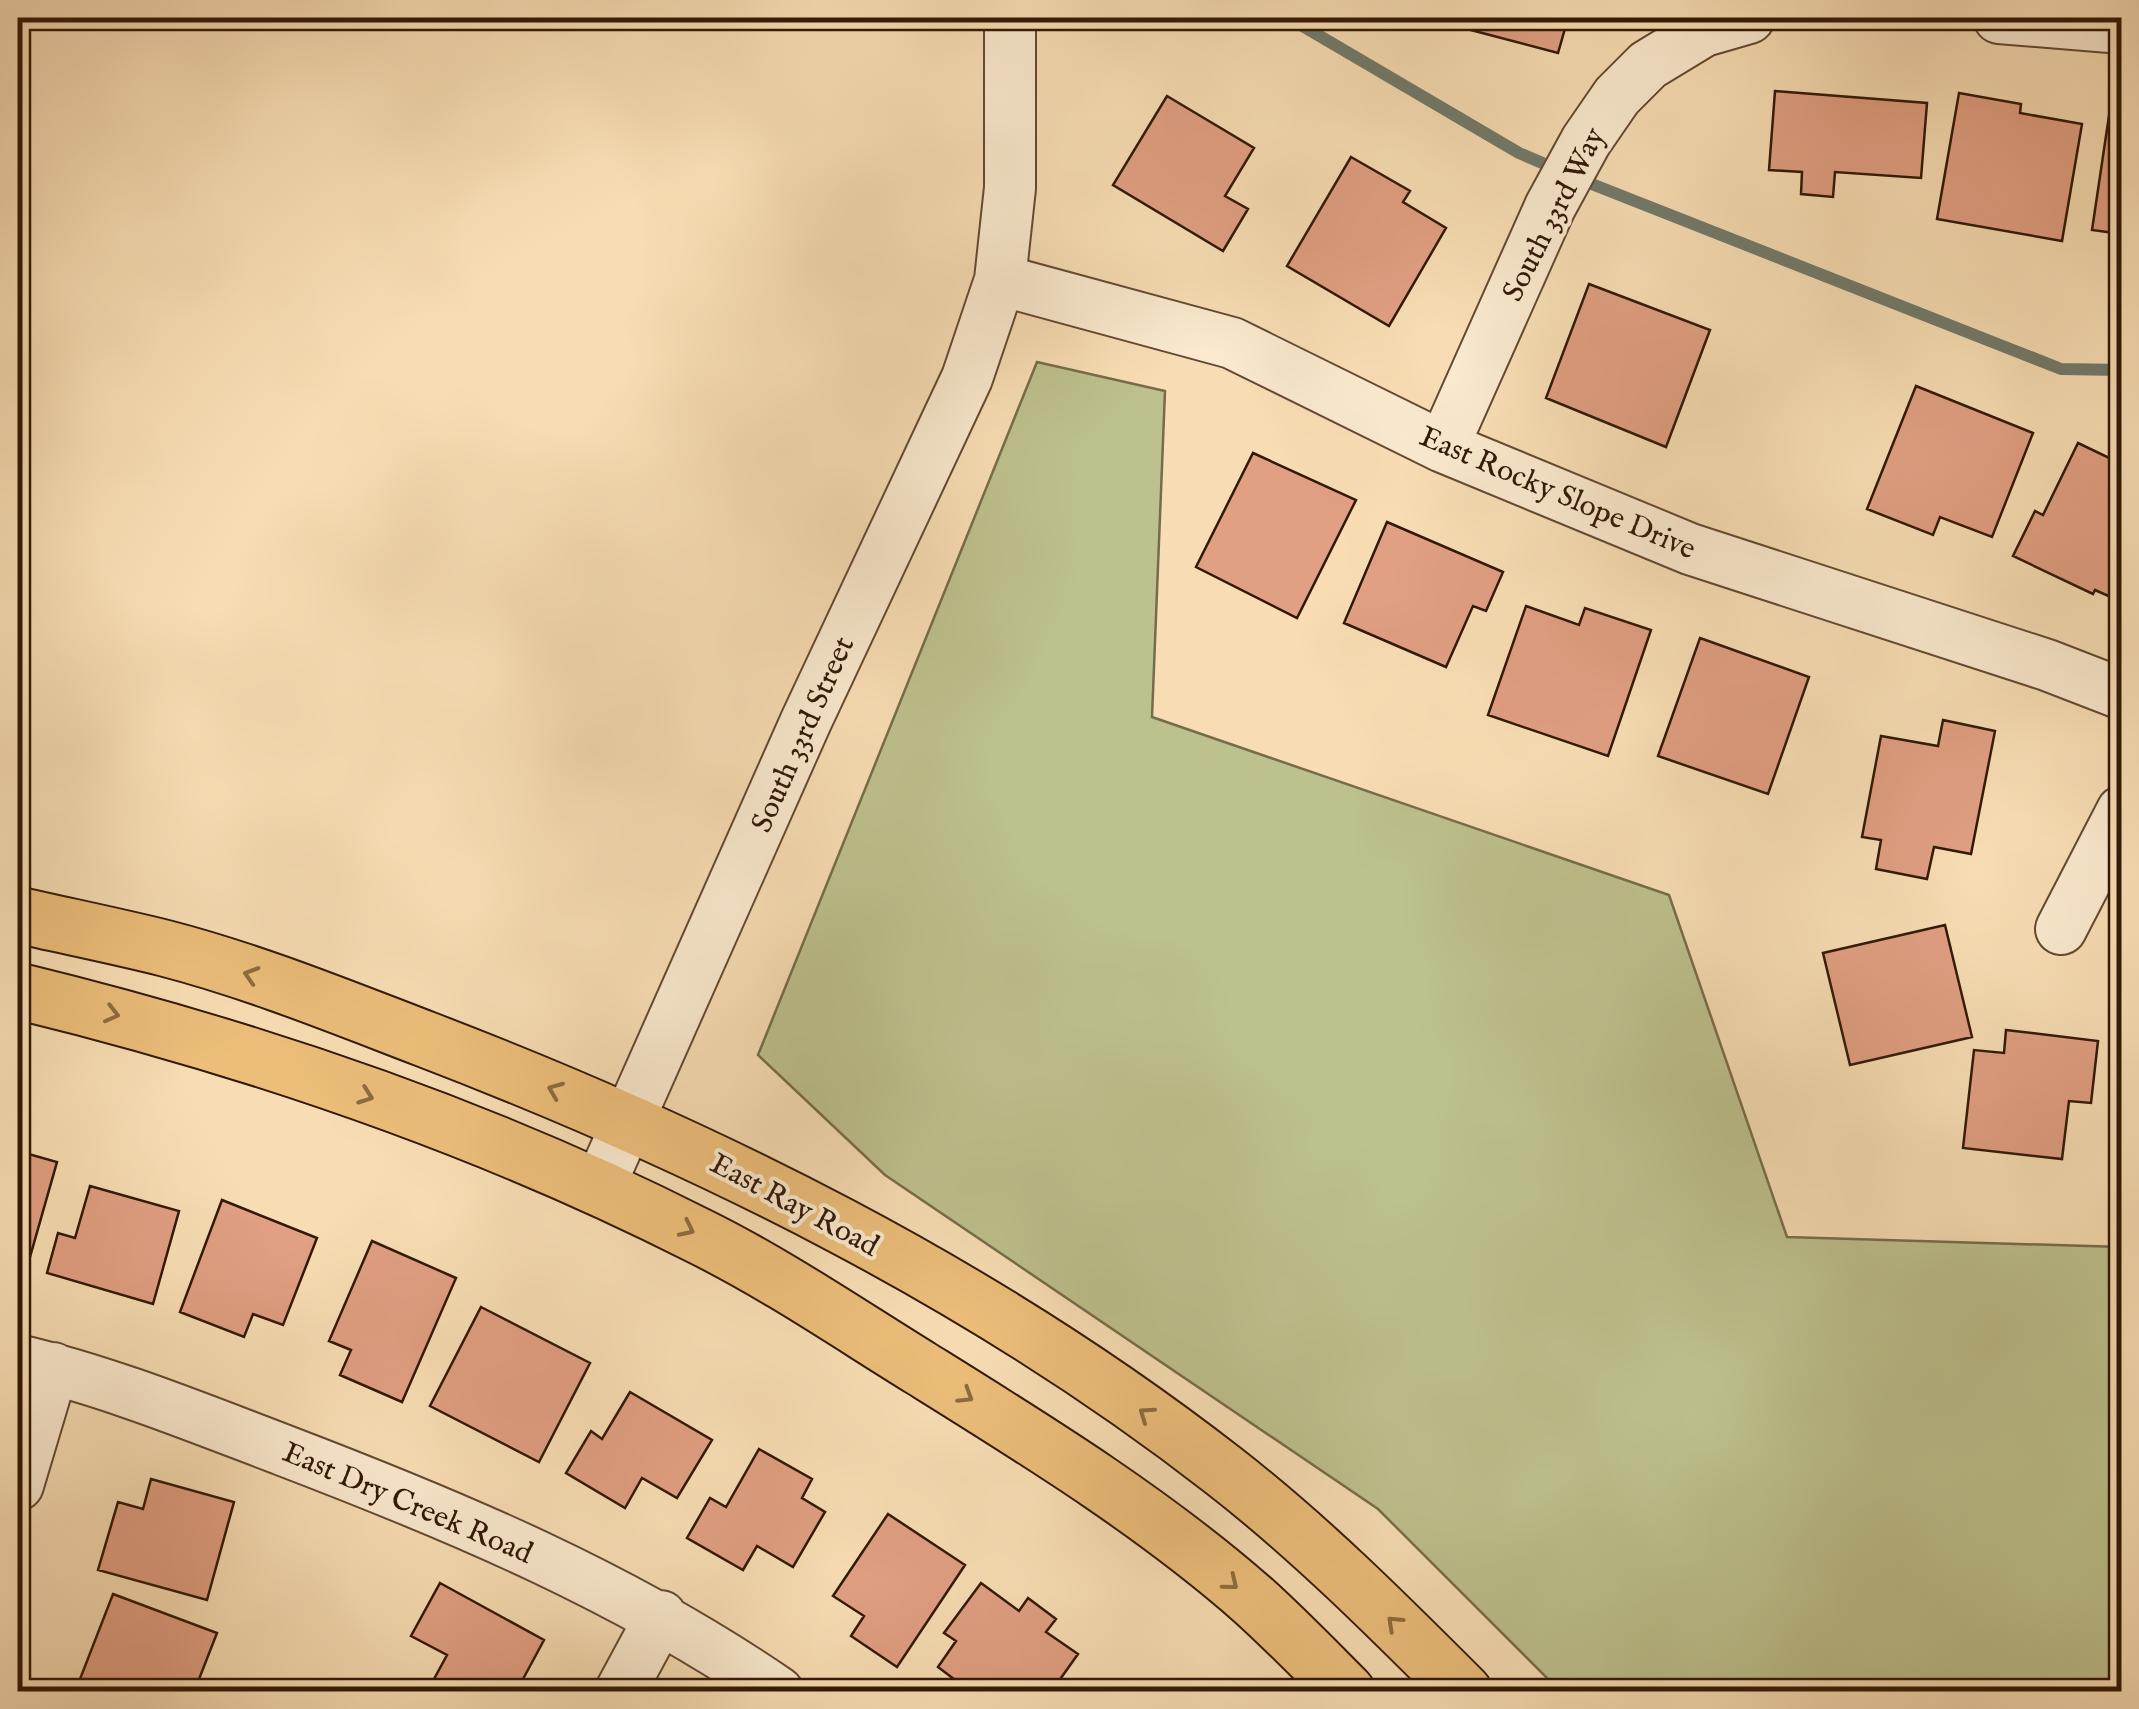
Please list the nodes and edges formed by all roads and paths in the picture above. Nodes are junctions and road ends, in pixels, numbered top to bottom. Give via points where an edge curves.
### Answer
1 (1010, 18) edge
2 (2000, 18) edge
3 (1718, 22) edge
4 (2122, 28) edge
5 (1000, 280) junction
6 (1443, 447) junction
7 (2122, 694) edge
8 (2122, 811) edge
9 (18, 915) edge
10 (2060, 929) dead end
11 (18, 991) edge
12 (630, 1121) junction
13 (599, 1187) junction
14 (35, 1364) edge
15 (18, 1485) edge
16 (661, 1616) junction
17 (620, 1692) edge
18 (778, 1692) edge
19 (1347, 1692) edge
20 (1464, 1692) edge

1 - 5 street, South 33rd Street via 1010,188
2 - 4 street
3 - 6 street, South 33rd Way via 1648,65 1586,142 1550,207
5 - 6 street, East Rocky Slope Drive via 1232,343
5 - 12 street, South 33rd Street via 967,378
6 - 7 street, East Rocky Slope Drive via 1690,549
8 - 10 street
12 -> 9 main road, East Ray Road via 282,984
11 -> 13 main road via 274,1063
12 - 13 street, South 33rd Street
20 -> 12 main road, East Ray Road via 1280,1518 1130,1403 912,1266
13 -> 19 main road via 704,1238 1118,1496 1254,1601
14 - 15 street
14 - 16 street, East Dry Creek Road via 397,1493
16 - 17 street
16 - 18 street, East Dry Creek Road

